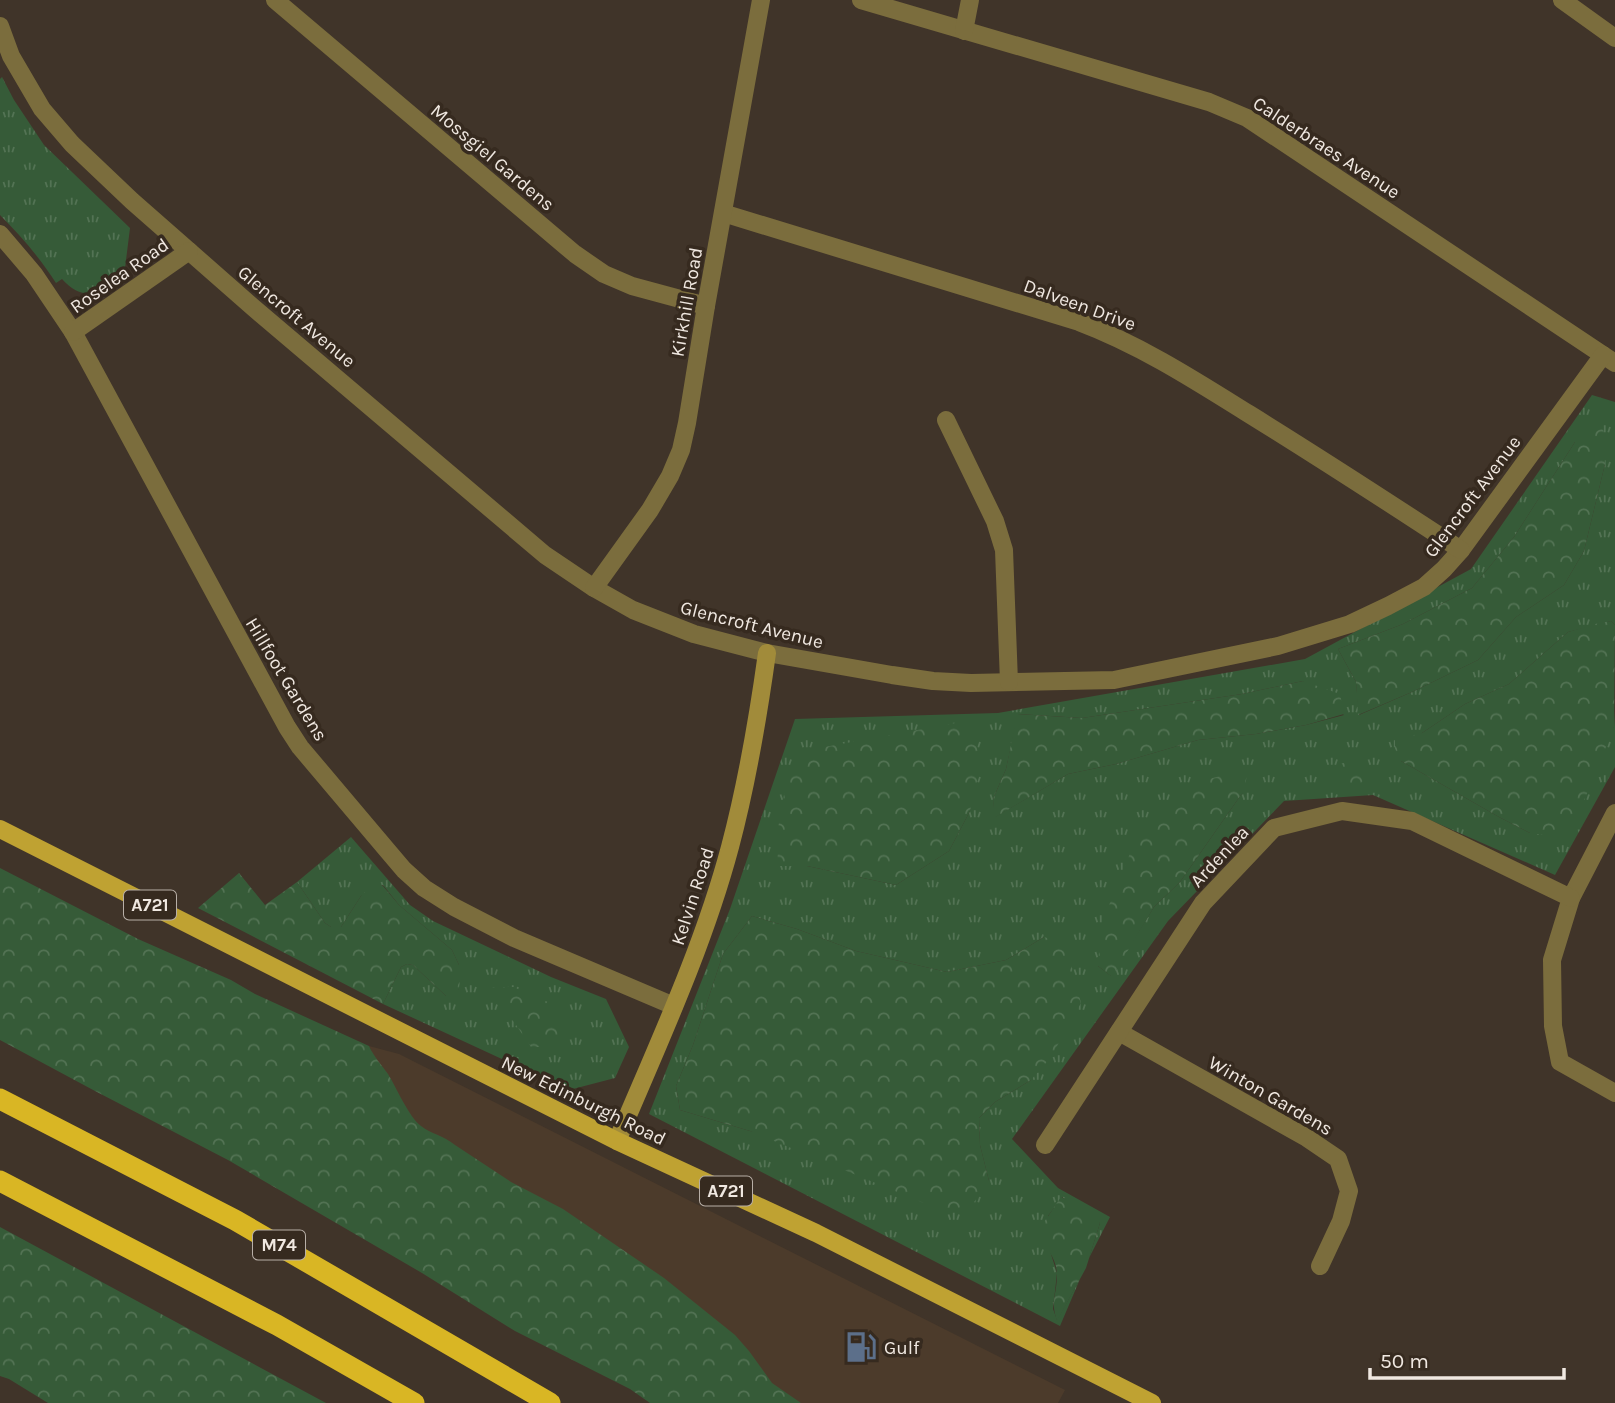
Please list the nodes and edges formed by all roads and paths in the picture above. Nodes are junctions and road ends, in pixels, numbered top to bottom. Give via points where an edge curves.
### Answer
1 (275, 0) edge
2 (761, 0) edge
3 (861, 0) edge
4 (970, 0) edge
5 (1562, 0) edge
6 (0, 26) edge
7 (964, 31) junction
8 (1615, 38) edge
9 (723, 213) junction
10 (0, 234) edge
11 (189, 251) junction
12 (706, 306) junction
13 (72, 332) junction
14 (1609, 359) edge
15 (946, 420) dead end
16 (1461, 550) junction
17 (594, 588) junction
18 (768, 653) junction
19 (1009, 682) junction
20 (1615, 813) edge
21 (0, 829) edge
22 (1571, 898) junction
23 (674, 1006) junction
24 (1119, 1032) junction
25 (1615, 1093) edge
26 (0, 1100) edge
27 (617, 1141) junction
28 (1045, 1145) dead end
29 (0, 1181) edge
30 (1320, 1266) dead end
31 (414, 1403) edge
32 (551, 1403) edge
33 (1152, 1403) edge

1 - 12 street, Mossgiel Gardens via 575,254 632,286
2 - 9 street, Kirkhill Road
3 - 7 street, Calderbraes Avenue
4 - 7 street
5 - 8 street
6 - 11 street, Glencroft Avenue via 11,56 49,118
7 - 14 street, Calderbraes Avenue via 1209,102 1247,118
9 - 12 street, Kirkhill Road
9 - 16 street, Dalveen Drive via 1111,334 1168,363
10 - 13 street, Hillfoot Gardens via 34,274
11 - 13 street, Roselea Road
11 - 17 street, Glencroft Avenue via 545,555
12 - 17 street, Kirkhill Road via 681,450 650,509
13 - 23 street, Hillfoot Gardens via 287,727 404,870 454,907 514,938
14 - 16 street, Glencroft Avenue
15 - 19 street via 995,521 1004,550
16 - 19 street, Glencroft Avenue via 1424,587 1388,606 1350,624 1278,646 1114,680
17 - 18 street, Glencroft Avenue via 668,625
18 - 19 street, Glencroft Avenue via 933,681
18 - 23 street, Kelvin Road via 752,754 730,848
20 - 22 street
21 - 27 main road, New Edinburgh Road / A721
22 - 24 street, Ardenlea via 1412,821 1342,811 1274,828 1203,902
22 - 25 street via 1552,960 1553,1026 1560,1062
23 - 27 street, Kelvin Road
24 - 28 street, Ardenlea
24 - 30 street, Winton Gardens via 1338,1159 1349,1191
26 - 32 highway, M74 via 235,1220
27 - 33 main road, New Edinburgh Road / A721 via 816,1233
29 - 31 highway via 277,1325

